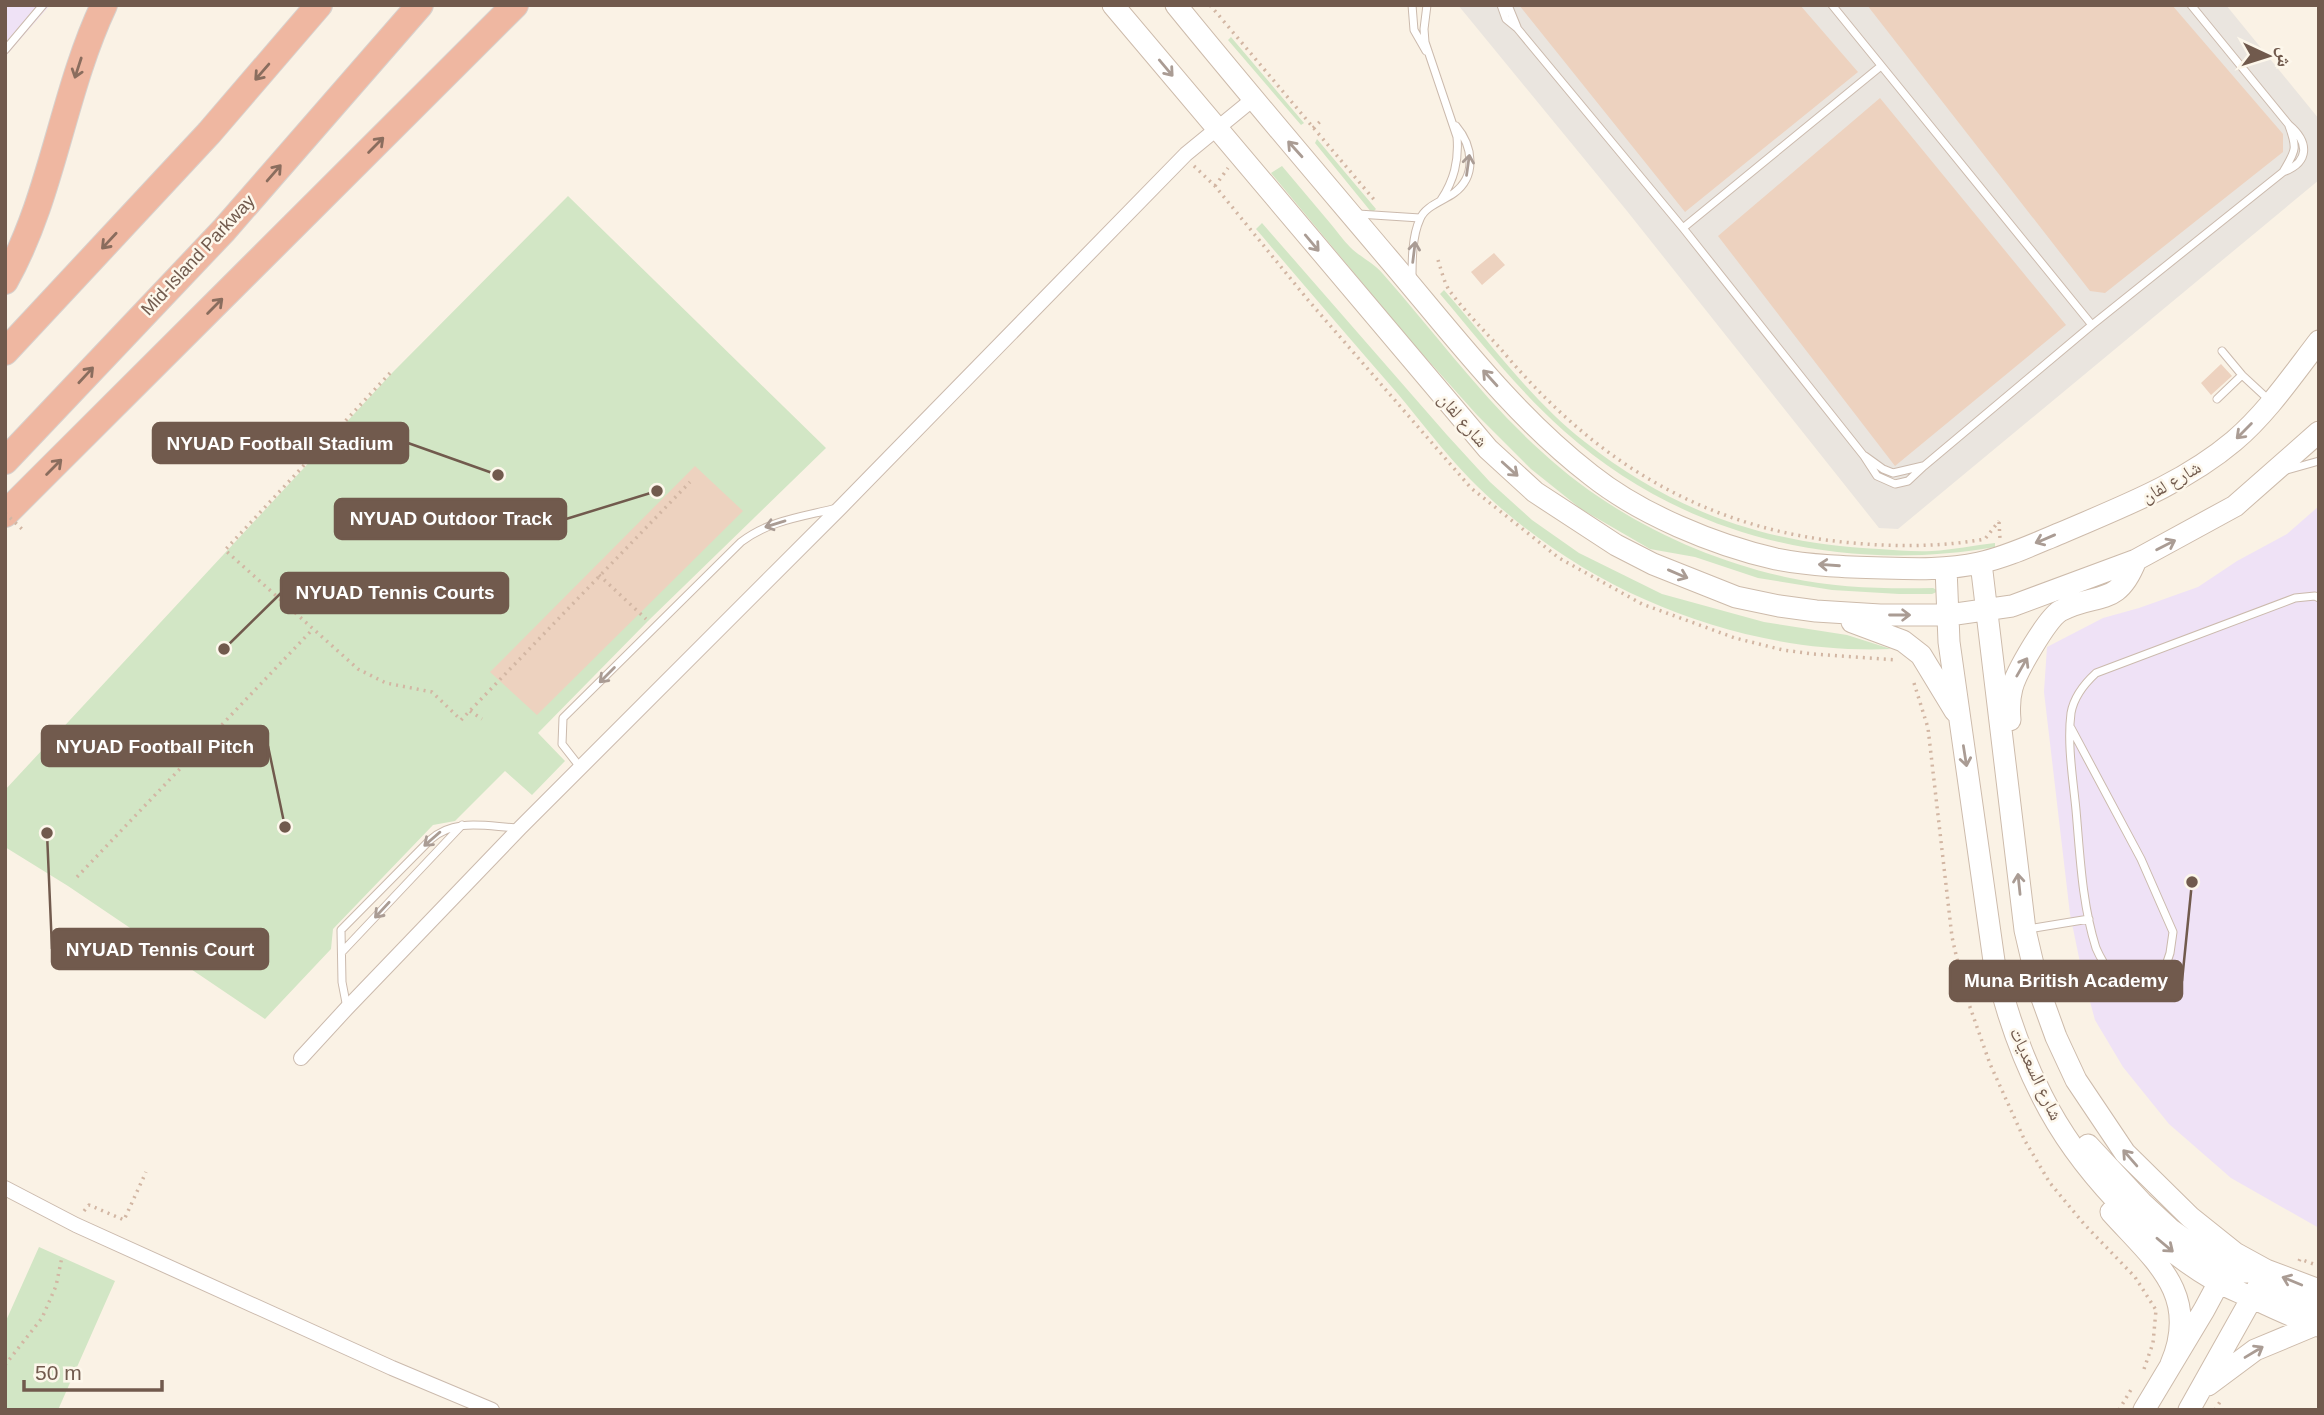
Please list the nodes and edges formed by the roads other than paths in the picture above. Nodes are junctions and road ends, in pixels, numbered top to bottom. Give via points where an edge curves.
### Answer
1 (43, 5) edge
2 (104, 5) edge
3 (420, 5) edge
4 (430, 5) edge
5 (515, 5) edge
6 (1176, 5) edge
7 (1412, 5) edge
8 (1427, 5) edge
9 (1501, 5) edge
10 (1508, 5) edge
11 (1832, 5) edge
12 (2191, 5) edge
13 (314, 10) edge
14 (1117, 11) edge
15 (1517, 28) junction
16 (386, 46) junction
17 (5, 50) edge
18 (1428, 55) junction
19 (1881, 66) junction
20 (1252, 100) junction
21 (1454, 122) junction
22 (1217, 129) junction
23 (1441, 200) junction
24 (1350, 214) junction
25 (1420, 218) junction
26 (1683, 228) junction
27 (5, 281) edge
28 (1412, 287) junction
29 (2092, 326) junction
30 (2319, 341) edge
31 (2222, 351) dead end
32 (5, 352) edge
33 (2242, 375) junction
34 (2217, 399) dead end
35 (2272, 403) junction
36 (2319, 432) edge
37 (5, 461) edge
38 (2319, 461) edge
39 (2273, 474) junction
40 (841, 507) junction
41 (11, 519) edge
42 (2136, 560) junction
43 (1982, 563) junction
44 (1946, 568) junction
45 (2319, 598) edge
46 (1816, 611) junction
47 (1988, 611) junction
48 (1949, 615) junction
49 (1960, 720) junction
50 (2071, 728) junction
51 (580, 767) junction
52 (2011, 806) junction
53 (462, 824) junction
54 (520, 828) junction
55 (2089, 919) junction
56 (2025, 930) junction
57 (342, 952) junction
58 (347, 1008) junction
59 (301, 1058) dead end
60 (2043, 1098) junction
61 (5, 1188) edge
62 (2227, 1268) junction
63 (2259, 1285) junction
64 (2319, 1290) edge
65 (2318, 1320) edge
66 (2171, 1364) junction
67 (2200, 1390) junction
68 (492, 1410) edge
69 (2144, 1410) edge
70 (2189, 1410) edge

1 - 17 lane
2 -> 27 highway via 78,68 37,210
3 - 16 highway
4 - 16 highway
41 -> 5 highway
6 - 20 street
7 - 18 lane via 1414,30
8 - 18 lane
9 - 15 lane via 1506,19
10 - 15 lane
11 - 19 lane
12 - 29 lane via 2289,125 2295,152 2283,172
13 -> 32 highway via 209,133
14 -> 22 street, شارع لفان
15 - 26 lane
37 -> 16 highway, Mid-Island Parkway via 224,230
18 - 21 lane
19 - 26 lane
19 - 29 lane
20 - 22 street
24 -> 20 street
21 - 23 lane via 1457,163
23 -> 21 lane via 1457,191 1470,166 1469,147
22 - 40 street via 1186,154
22 -> 46 street, شارع لفان via 1488,449 1535,492 1653,564 1736,597
23 - 25 lane
24 - 25 lane
24 - 28 street
28 -> 25 lane
26 - 29 lane via 1864,456 1893,473 1924,466
44 -> 28 street via 1856,567 1775,559 1703,536 1642,507 1593,477 1517,407
30 - 35 street, شارع لفان
31 - 33 lane
33 - 34 lane
33 - 35 lane
35 -> 43 street, شارع لفان via 2234,441 2181,477 2133,503
36 - 39 street
38 - 39 lane
42 -> 39 street via 2235,506
40 - 51 street
40 -> 51 lane via 774,523 741,542 563,718 562,744
42 - 47 street
52 -> 42 street via 2014,766 2009,708 2015,679 2050,620 2063,610 2116,592 2129,579
43 - 44 street, شارع لفان
43 - 47 street, شارع السعديات
44 - 48 street, شارع السعديات
45 - 50 lane via 2295,598 2096,673 2081,687 2071,711
46 -> 48 street, شارع لفان
46 - 49 street via 1903,641 1921,655
47 - 48 street, شارع لفان
47 - 52 street, شارع السعديات
48 - 49 street, شارع السعديات
49 -> 60 street, شارع السعديات via 1994,961 2012,1027
50 - 55 lane
50 - 55 lane via 2141,859 2173,932 2163,974 2150,982 2131,983 2112,975 2097,951
51 - 54 street
56 -> 52 street, شارع السعديات
53 - 54 lane
53 -> 57 lane
53 -> 57 lane via 436,834 341,930
54 - 58 street
55 - 56 lane
62 -> 56 street, شارع السعديات via 2190,1217 2125,1153 2076,1080 2039,990
57 - 58 lane
58 - 59 street
60 -> 62 street, شارع السعديات via 2071,1144 2133,1216 2179,1257
60 - 66 street via 2064,1156 2170,1283 2181,1318
61 - 68 street via 76,1226
62 - 63 street, شارع السعديات
62 - 63 street, شارع السعديات
62 - 66 street
64 -> 63 street, شارع السعديات
63 - 65 street, شارع السعديات
63 - 67 street
67 -> 65 street via 2255,1350
66 - 69 street
67 - 70 street

